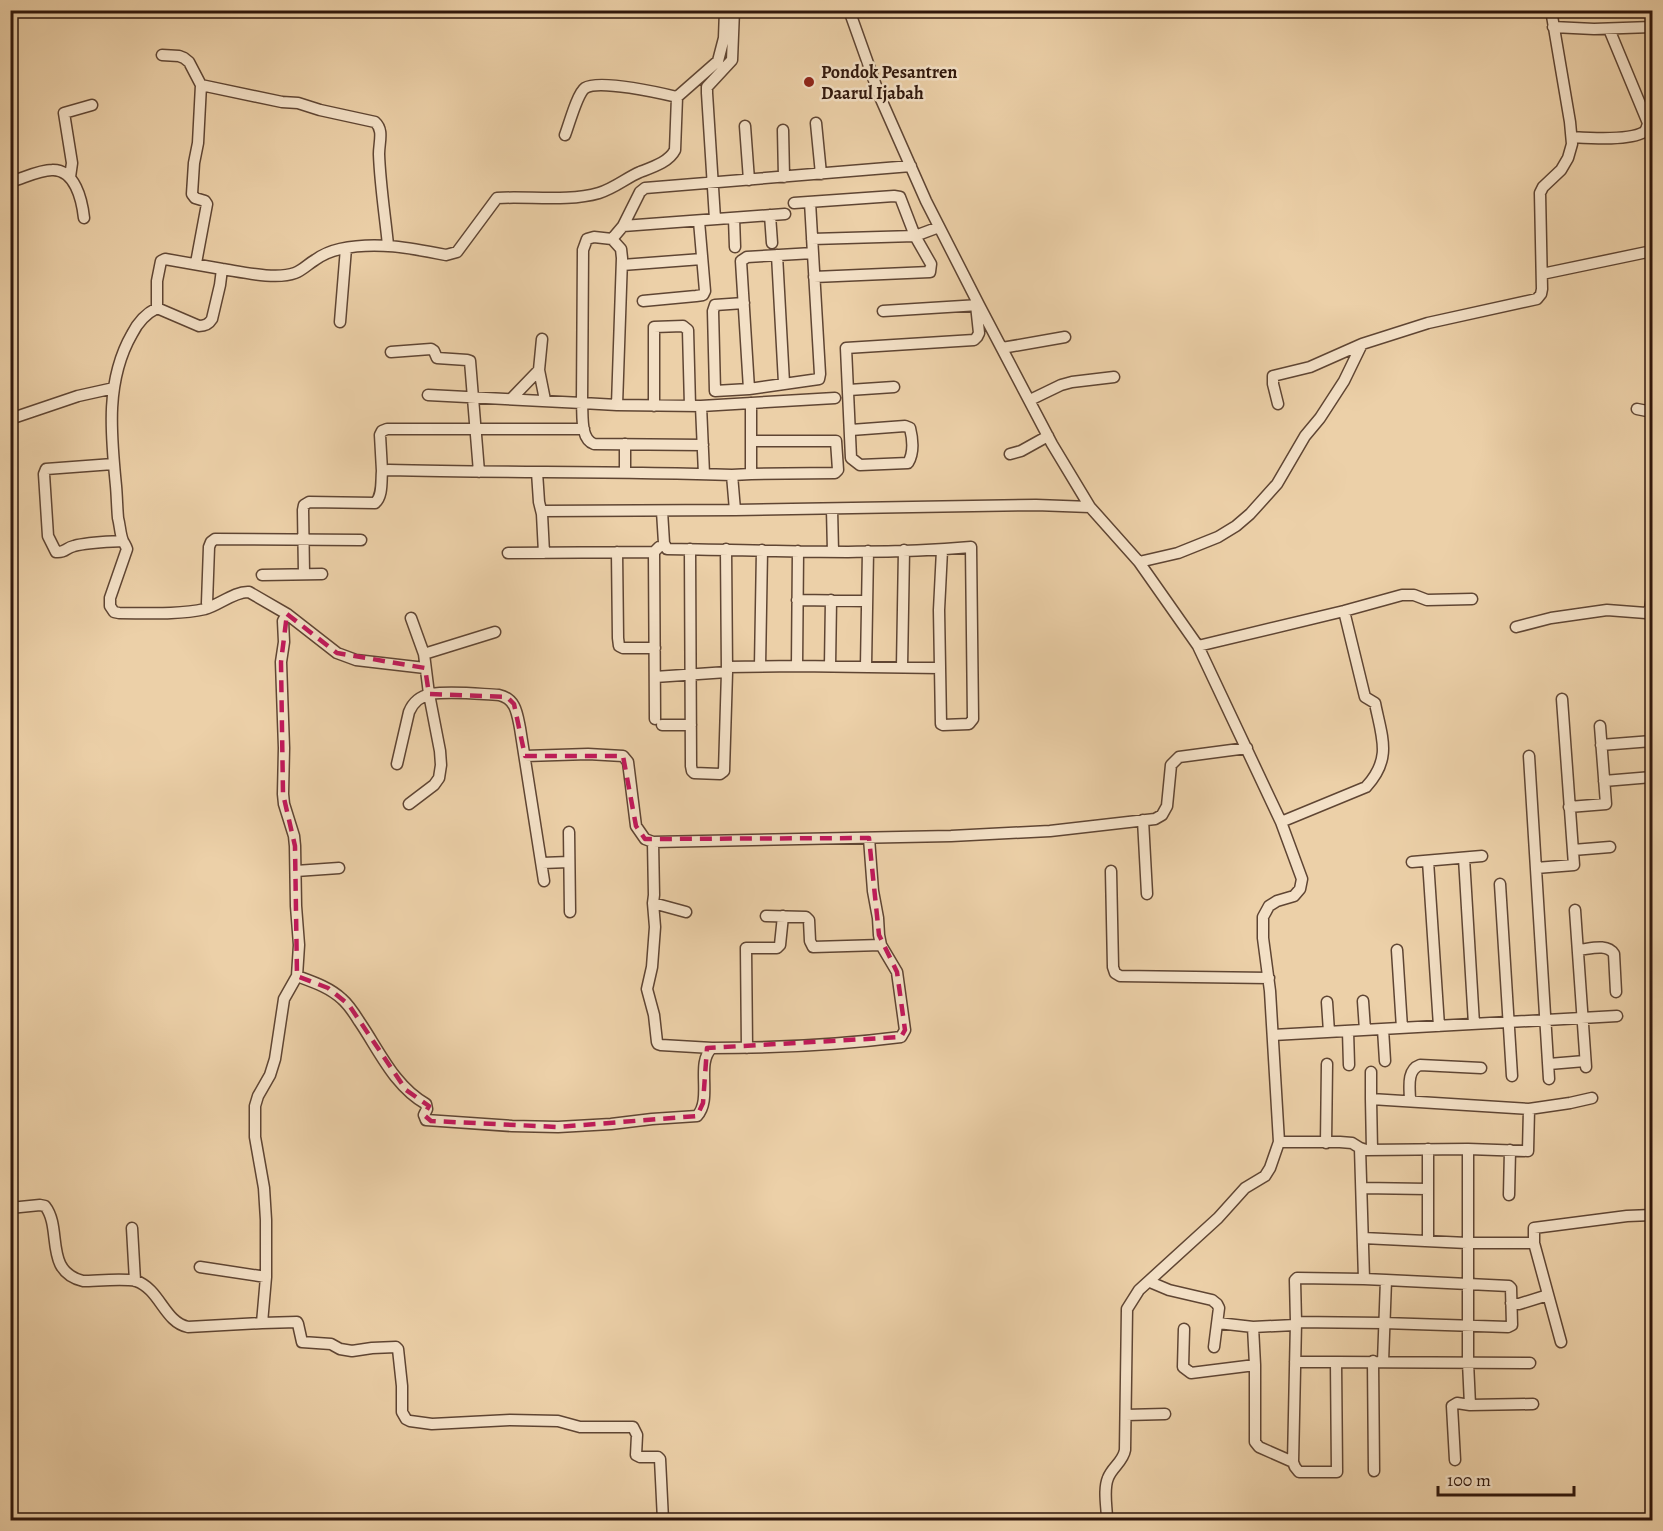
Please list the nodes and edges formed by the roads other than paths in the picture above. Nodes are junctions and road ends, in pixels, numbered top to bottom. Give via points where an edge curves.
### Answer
1 (725, 10) edge
2 (734, 10) edge
3 (849, 10) edge
4 (1551, 10) edge
5 (1553, 27) junction
6 (1653, 27) edge
7 (1609, 29) junction
8 (162, 55) dead end
9 (201, 85) junction
10 (677, 97) junction
11 (92, 105) dead end
12 (816, 123) dead end
13 (745, 126) dead end
14 (783, 130) dead end
15 (565, 135) dead end
16 (1572, 137) junction
17 (911, 166) junction
18 (821, 174) junction
19 (70, 177) junction
20 (784, 177) junction
21 (749, 180) junction
22 (10, 182) edge
23 (713, 183) junction
24 (810, 202) junction
25 (794, 203) dead end
26 (785, 214) dead end
27 (770, 216) junction
28 (84, 218) dead end
29 (734, 218) junction
30 (715, 219) junction
31 (699, 221) junction
32 (623, 226) junction
33 (939, 227) junction
34 (915, 236) junction
35 (612, 239) junction
36 (812, 239) junction
37 (772, 243) dead end
38 (388, 245) junction
39 (735, 247) dead end
40 (346, 248) junction
41 (1653, 251) edge
42 (813, 254) junction
43 (777, 255) junction
44 (702, 259) junction
45 (196, 263) junction
46 (622, 265) junction
47 (222, 269) junction
48 (1542, 274) junction
49 (814, 277) junction
50 (643, 302) dead end
51 (744, 303) junction
52 (977, 305) junction
53 (157, 308) junction
54 (883, 310) dead end
55 (340, 322) dead end
56 (1065, 337) dead end
57 (542, 339) dead end
58 (1362, 344) junction
59 (1002, 348) junction
60 (391, 352) dead end
61 (539, 370) junction
62 (1114, 377) dead end
63 (784, 383) junction
64 (894, 387) dead end
65 (114, 388) junction
66 (749, 389) junction
67 (849, 390) junction
68 (428, 396) dead end
69 (472, 397) junction
70 (835, 398) dead end
71 (511, 399) junction
72 (545, 400) junction
73 (1030, 400) junction
74 (582, 403) junction
75 (751, 403) junction
76 (1278, 404) dead end
77 (617, 405) junction
78 (654, 406) junction
79 (696, 406) junction
80 (1637, 409) dead end
81 (1653, 412) edge
82 (10, 419) edge
83 (475, 429) junction
84 (584, 429) junction
85 (850, 430) junction
86 (1048, 436) junction
87 (752, 441) junction
88 (625, 444) junction
89 (703, 445) junction
90 (1010, 454) dead end
91 (113, 465) junction
92 (382, 471) junction
93 (478, 472) junction
94 (537, 472) junction
95 (625, 472) junction
96 (704, 474) junction
97 (752, 474) junction
98 (732, 475) junction
99 (1090, 507) junction
100 (831, 509) junction
101 (735, 510) junction
102 (542, 511) junction
103 (662, 511) junction
104 (303, 539) junction
105 (361, 540) dead end
106 (123, 541) junction
107 (664, 543) junction
108 (690, 549) junction
109 (726, 549) junction
110 (762, 550) junction
111 (904, 550) junction
112 (942, 550) junction
113 (798, 551) junction
114 (868, 551) junction
115 (617, 552) junction
116 (654, 552) junction
117 (833, 552) junction
118 (508, 553) dead end
119 (544, 553) junction
120 (1139, 562) junction
121 (304, 573) junction
122 (322, 574) dead end
123 (262, 575) dead end
124 (1653, 596) edge
125 (1472, 599) dead end
126 (797, 600) junction
127 (831, 600) junction
128 (867, 601) junction
129 (207, 603) dead end
130 (1344, 611) junction
131 (287, 614) junction
132 (411, 618) dead end
133 (1516, 627) dead end
134 (495, 632) dead end
135 (1198, 646) junction
136 (655, 648) junction
137 (424, 654) junction
138 (760, 666) junction
139 (797, 666) junction
140 (830, 666) junction
141 (866, 666) junction
142 (902, 667) junction
143 (425, 668) junction
144 (940, 668) junction
145 (727, 670) junction
146 (691, 674) junction
147 (655, 677) junction
148 (429, 694) junction
149 (1562, 699) dead end
150 (691, 725) junction
151 (1600, 726) dead end
152 (1653, 741) edge
153 (1601, 745) junction
154 (1247, 748) junction
155 (525, 756) junction
156 (1529, 756) dead end
157 (397, 764) dead end
158 (1653, 777) edge
159 (1604, 781) junction
160 (409, 804) dead end
161 (1569, 807) junction
162 (1143, 820) junction
163 (1281, 822) junction
164 (569, 832) dead end
165 (869, 838) junction
166 (653, 842) junction
167 (1610, 847) dead end
168 (1573, 850) junction
169 (1482, 856) dead end
170 (1464, 858) junction
171 (1428, 861) junction
172 (569, 862) junction
173 (1412, 862) dead end
174 (542, 863) junction
175 (339, 868) dead end
176 (1536, 868) junction
177 (296, 871) junction
178 (1111, 871) dead end
179 (544, 881) dead end
180 (1500, 884) dead end
181 (1147, 894) dead end
182 (653, 903) junction
183 (1575, 910) dead end
184 (570, 912) dead end
185 (686, 912) dead end
186 (766, 916) dead end
187 (783, 916) junction
188 (881, 945) junction
189 (1397, 950) dead end
190 (1578, 950) junction
191 (297, 976) junction
192 (1269, 978) junction
193 (1616, 992) dead end
194 (1364, 1001) dead end
195 (1327, 1002) dead end
196 (1617, 1016) dead end
197 (1582, 1018) junction
198 (1546, 1020) junction
199 (1509, 1022) junction
200 (1474, 1024) junction
201 (1439, 1026) junction
202 (1402, 1028) junction
203 (1383, 1029) junction
204 (1365, 1030) junction
205 (1348, 1031) junction
206 (1329, 1032) junction
207 (1273, 1035) junction
208 (712, 1048) junction
209 (747, 1048) junction
210 (1385, 1061) dead end
211 (1327, 1064) dead end
212 (1549, 1064) junction
213 (1349, 1065) dead end
214 (1480, 1068) dead end
215 (1371, 1072) dead end
216 (1512, 1076) dead end
217 (1550, 1079) dead end
218 (1592, 1098) dead end
219 (1371, 1099) junction
220 (1410, 1101) junction
221 (1529, 1109) junction
222 (1279, 1142) junction
223 (1326, 1143) junction
224 (1360, 1148) junction
225 (1428, 1149) junction
226 (1468, 1149) junction
227 (1372, 1150) junction
228 (1510, 1150) junction
229 (1362, 1188) junction
230 (1428, 1189) junction
231 (1509, 1195) dead end
232 (10, 1208) edge
233 (1653, 1215) edge
234 (132, 1228) dead end
235 (1363, 1238) junction
236 (1428, 1241) junction
237 (1467, 1243) junction
238 (1534, 1243) junction
239 (200, 1267) dead end
240 (266, 1277) junction
241 (1364, 1279) junction
242 (1386, 1280) junction
243 (135, 1281) junction
244 (1150, 1282) junction
245 (1468, 1284) junction
246 (1548, 1295) junction
247 (1511, 1303) junction
248 (262, 1323) junction
249 (1218, 1323) junction
250 (1295, 1323) junction
251 (1383, 1323) junction
252 (1469, 1326) junction
253 (1253, 1327) junction
254 (1184, 1329) dead end
255 (1561, 1342) dead end
256 (1214, 1347) dead end
257 (1378, 1361) junction
258 (1295, 1362) junction
259 (1336, 1362) junction
260 (1468, 1362) junction
261 (1530, 1363) dead end
262 (1255, 1365) junction
263 (1533, 1404) dead end
264 (1470, 1405) junction
265 (1165, 1414) dead end
266 (1126, 1415) junction
267 (1455, 1460) dead end
268 (1293, 1462) junction
269 (1374, 1471) dead end
270 (663, 1521) edge
271 (1107, 1521) edge

1 - 10 street via 718,61
2 - 23 street via 732,60 707,87
3 - 17 street via 880,97
4 - 5 street
5 - 7 street
5 - 16 street
6 - 7 street
7 - 16 street via 1648,123 1647,129 1623,138
8 - 9 street via 184,58
9 - 38 street via 375,122 381,131
9 - 45 street via 192,189 193,196 207,204
10 - 15 street via 630,87 586,87 580,93
10 - 38 street via 675,150 671,158 623,183 580,196 497,198 457,252 450,255
11 - 19 street via 64,113 72,163
12 - 18 street
13 - 21 street
14 - 20 street
16 - 48 street via 1568,158 1540,193
17 - 18 street
17 - 33 street
18 - 20 street
19 - 22 street via 52,170
19 - 28 street
20 - 21 street
21 - 23 street
23 - 30 street
23 - 32 street via 645,188
24 - 25 street
24 - 34 street via 900,197
24 - 36 street
26 - 27 street
27 - 29 street
27 - 37 street
29 - 30 street
29 - 39 street
30 - 31 street
31 - 32 street
31 - 44 street
32 - 35 street
33 - 34 street
33 - 52 street
34 - 36 street
34 - 49 street via 931,264 930,272
35 - 46 street via 621,249
35 - 74 street via 587,239 583,250
36 - 42 street
38 - 40 street
40 - 47 street via 329,252 285,275
40 - 55 street
41 - 48 street
42 - 43 street
42 - 49 street
43 - 51 street via 747,256 741,261
43 - 63 street
44 - 46 street
44 - 50 street via 703,295
45 - 47 street
45 - 53 street via 161,261
46 - 77 street
47 - 53 street via 212,319 204,326
48 - 58 street via 1538,299 1428,323
49 - 63 street via 819,379
51 - 66 street
51 - 66 street via 715,304 713,310 715,391
52 - 54 street
52 - 59 street
52 - 67 street via 979,333 974,340 846,348
53 - 65 street via 147,313 126,344
56 - 59 street
57 - 61 street
58 - 76 street via 1310,367 1273,376
58 - 120 street via 1344,381 1277,484 1250,514 1218,537 1178,553
59 - 73 street
60 - 69 street via 431,349 437,358 470,361
61 - 71 street
61 - 72 street
62 - 73 street via 1061,385
63 - 66 street
64 - 67 street
65 - 82 street
65 - 91 street
67 - 85 street
68 - 69 street
69 - 71 street
69 - 83 street
70 - 75 street
71 - 72 street
72 - 74 street
73 - 86 street
74 - 77 street
74 - 84 street
75 - 79 street
75 - 87 street
77 - 78 street
78 - 79 street
78 - 79 street via 654,327 658,326 683,326 688,330
79 - 89 street
80 - 81 street
83 - 84 street
83 - 92 street via 382,431
83 - 93 street
84 - 88 street via 589,443
85 - 85 street via 851,458 860,465 908,463 911,458 910,428
86 - 90 street
86 - 99 street
87 - 97 street
87 - 97 street via 836,441 838,470
88 - 89 street
88 - 95 street
89 - 96 street
91 - 106 street
91 - 106 street via 46,469 48,536 58,553 74,546
92 - 93 street
92 - 104 street via 380,496 375,503 304,505
93 - 94 street
94 - 95 street
94 - 102 street
95 - 96 street
96 - 98 street
97 - 98 street
98 - 101 street
99 - 100 street
99 - 120 street
100 - 101 street
100 - 117 street
101 - 103 street
102 - 103 street
102 - 119 street
103 - 107 street
104 - 105 street
104 - 121 street
104 - 129 street via 215,539 209,547
106 - 131 street via 126,553 110,598 114,612 197,611 243,591
107 - 108 street via 667,549
107 - 116 street
108 - 109 street
108 - 146 street
109 - 110 street
109 - 145 street
110 - 113 street
110 - 138 street
111 - 112 street
111 - 114 street
111 - 142 street
112 - 144 street
112 - 144 street via 971,547 973,719 969,724 942,725
113 - 117 street
113 - 126 street
114 - 117 street
114 - 128 street
115 - 116 street
115 - 119 street
115 - 136 street via 619,646
116 - 136 street
118 - 119 street
120 - 135 street
121 - 122 street
121 - 123 street
124 - 133 street via 1646,613 1607,610
125 - 130 street via 1427,600 1402,595
126 - 127 street
126 - 139 street
127 - 128 street
127 - 140 street
128 - 141 street
130 - 135 street
130 - 163 street via 1365,697 1375,703 1383,742 1380,766 1366,787
131 - 143 street via 337,653 356,660
131 - 177 street via 283,621 280,668 283,794 294,836
132 - 137 street
134 - 137 street
135 - 154 street
136 - 147 street
137 - 143 street
138 - 139 street
138 - 145 street
139 - 140 street
140 - 141 street
141 - 142 street
142 - 144 street
143 - 148 street
145 - 146 street
145 - 150 street via 722,773 692,771
146 - 147 street
146 - 150 street
147 - 150 street via 659,722
148 - 155 street via 507,697 514,704
148 - 157 street via 411,707
148 - 160 street via 440,751 439,778
149 - 161 street
151 - 153 street
152 - 153 street
153 - 159 street
154 - 162 street via 1179,757 1171,765 1167,806 1162,815
154 - 163 street
155 - 166 street via 623,756 628,762 636,826 645,839
155 - 174 street
156 - 176 street
158 - 159 street
159 - 161 street via 1606,804
161 - 168 street
162 - 165 street via 1050,831
162 - 181 street
163 - 192 street via 1302,879 1294,896 1269,906 1263,916
164 - 172 street
165 - 166 street
165 - 188 street
166 - 182 street
167 - 168 street
168 - 176 street via 1574,865
169 - 170 street
170 - 171 street
170 - 200 street
171 - 173 street
171 - 201 street
172 - 174 street
172 - 184 street
174 - 179 street
175 - 177 street
176 - 198 street
177 - 191 street
178 - 192 street via 1115,973
180 - 199 street
182 - 185 street
182 - 208 street via 655,927 647,989 658,1044
183 - 190 street
186 - 187 street
187 - 188 street via 806,917 813,946
187 - 209 street via 777,948 746,948
188 - 209 street via 897,972 906,1030 901,1037
189 - 202 street
190 - 193 street via 1611,950
190 - 197 street
191 - 208 street via 328,988 349,1005 406,1090 426,1104 426,1120 558,1127 697,1116 703,1103 706,1055
191 - 240 street via 284,999 270,1075 255,1106 255,1137 264,1188
192 - 207 street
194 - 204 street
195 - 206 street
196 - 197 street
197 - 198 street
197 - 212 street via 1586,1064
198 - 199 street
198 - 212 street
199 - 200 street
199 - 216 street
200 - 201 street
201 - 202 street
202 - 203 street
203 - 204 street
203 - 210 street
204 - 205 street
205 - 206 street
205 - 213 street
206 - 207 street
207 - 222 street
208 - 209 street
211 - 223 street
212 - 217 street
214 - 220 street via 1416,1066 1410,1079
215 - 219 street
218 - 221 street
219 - 220 street
219 - 227 street
220 - 221 street
221 - 228 street via 1528,1151
222 - 223 street
222 - 244 street via 1264,1176 1245,1188
223 - 224 street via 1352,1143
224 - 227 street
224 - 229 street
225 - 226 street
225 - 227 street
225 - 230 street
226 - 228 street
226 - 237 street
228 - 231 street
229 - 230 street
229 - 235 street
230 - 236 street
232 - 243 street via 46,1208 57,1257 75,1280
233 - 238 street via 1534,1228
234 - 243 street
235 - 236 street
235 - 241 street
236 - 237 street
237 - 238 street
237 - 245 street
238 - 246 street
239 - 240 street
240 - 248 street
241 - 242 street
241 - 250 street via 1296,1279
242 - 245 street
242 - 251 street
243 - 248 street via 147,1288 180,1325
244 - 249 street via 1212,1300 1219,1308
244 - 266 street via 1139,1290 1128,1309
245 - 247 street via 1509,1286
245 - 252 street
246 - 247 street
246 - 255 street
247 - 252 street via 1511,1327
248 - 270 street via 297,1322 302,1342 331,1344 345,1350 398,1348 402,1412 410,1421 558,1421 580,1427 633,1427 637,1435 636,1455 660,1459
249 - 253 street
249 - 256 street
250 - 251 street
250 - 253 street
250 - 258 street
251 - 252 street
251 - 257 street
252 - 260 street
253 - 262 street
254 - 262 street via 1182,1363 1191,1373
257 - 259 street
257 - 260 street
257 - 269 street
258 - 259 street
258 - 268 street
259 - 268 street via 1338,1472 1299,1472
260 - 261 street
260 - 264 street
262 - 268 street via 1255,1442
263 - 264 street
264 - 267 street via 1452,1406
265 - 266 street
266 - 271 street via 1124,1457 1105,1488

